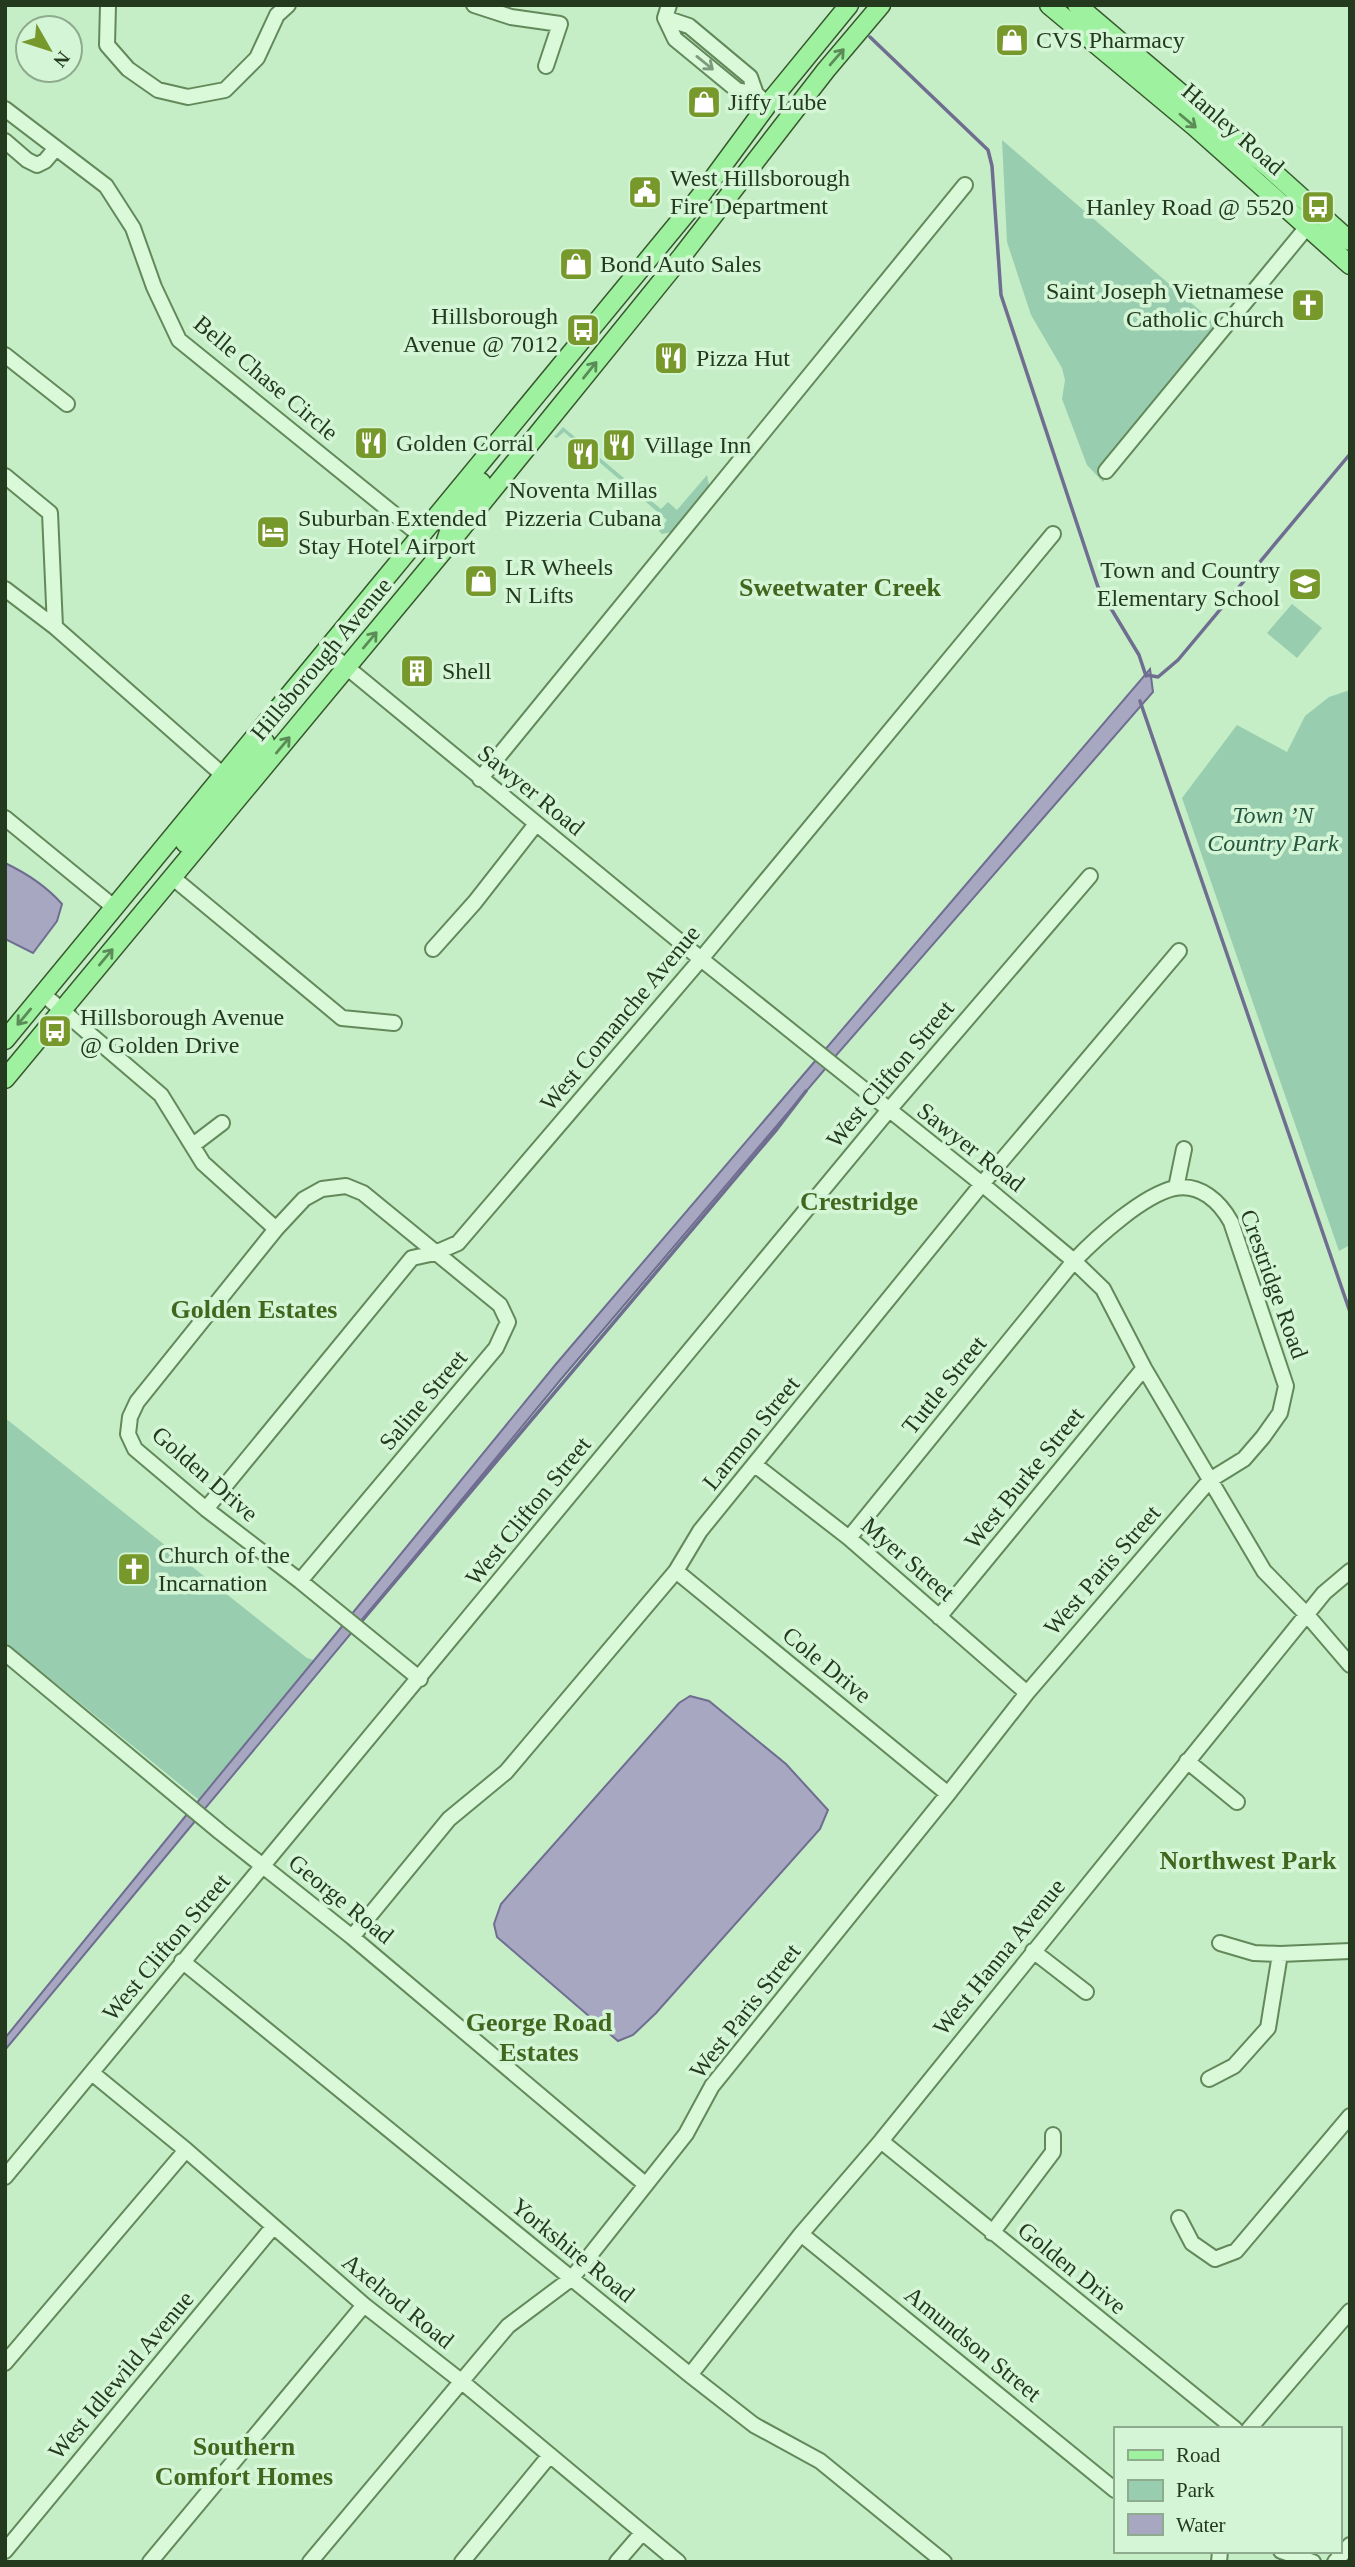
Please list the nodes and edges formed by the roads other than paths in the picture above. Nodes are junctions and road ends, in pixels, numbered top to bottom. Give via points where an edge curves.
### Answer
1 (108, 5) edge
2 (288, 5) edge
3 (474, 5) edge
4 (849, 5) edge
5 (881, 5) edge
6 (1049, 5) edge
7 (1077, 5) edge
8 (667, 12) edge
9 (1101, 37) junction
10 (546, 66) dead end
11 (1142, 71) junction
12 (762, 99) junction
13 (5, 109) edge
14 (5, 141) edge
15 (56, 148) junction
16 (725, 162) junction
17 (965, 185) dead end
18 (732, 194) junction
19 (1307, 227) junction
20 (1350, 241) edge
21 (657, 248) junction
22 (682, 256) junction
23 (1350, 265) edge
24 (618, 296) junction
25 (623, 330) junction
26 (5, 355) edge
27 (67, 404) dead end
28 (510, 427) junction
29 (540, 432) junction
30 (1106, 471) dead end
31 (5, 476) edge
32 (1053, 534) dead end
33 (421, 536) junction
34 (443, 551) junction
35 (5, 589) edge
36 (54, 628) junction
37 (327, 651) junction
38 (347, 668) junction
39 (280, 708) junction
40 (223, 775) junction
41 (480, 779) junction
42 (229, 810) junction
43 (5, 818) edge
44 (536, 824) junction
45 (1090, 876) dead end
46 (172, 877) junction
47 (115, 908) junction
48 (146, 908) junction
49 (433, 949) dead end
50 (1179, 951) dead end
51 (701, 959) junction
52 (43, 994) junction
53 (62, 1010) junction
54 (394, 1023) dead end
55 (5, 1040) edge
56 (5, 1079) edge
57 (888, 1111) junction
58 (222, 1123) dead end
59 (193, 1144) junction
60 (1184, 1149) dead end
61 (982, 1184) junction
62 (1176, 1188) junction
63 (276, 1230) junction
64 (435, 1253) junction
65 (1074, 1261) junction
66 (1144, 1368) junction
67 (755, 1465) junction
68 (1210, 1480) junction
69 (206, 1508) junction
70 (849, 1538) junction
71 (676, 1571) junction
72 (1350, 1571) edge
73 (300, 1581) junction
74 (1308, 1616) junction
75 (939, 1617) junction
76 (5, 1653) edge
77 (1350, 1665) edge
78 (420, 1679) junction
79 (1027, 1693) junction
80 (1187, 1761) junction
81 (948, 1794) junction
82 (1237, 1802) dead end
83 (263, 1866) junction
84 (352, 1937) junction
85 (1220, 1943) dead end
86 (1033, 1951) junction
87 (1350, 1951) edge
88 (1280, 1954) junction
89 (182, 1961) junction
90 (1086, 1992) dead end
91 (92, 2073) junction
92 (1209, 2079) dead end
93 (1350, 2116) edge
94 (1053, 2135) dead end
95 (881, 2141) junction
96 (186, 2150) junction
97 (5, 2177) edge
98 (645, 2184) junction
99 (1179, 2218) dead end
100 (273, 2227) junction
101 (992, 2233) junction
102 (801, 2234) junction
103 (572, 2278) junction
104 (364, 2305) junction
105 (1350, 2311) edge
106 (5, 2363) edge
107 (690, 2375) junction
108 (461, 2381) junction
109 (1233, 2427) edge
110 (1250, 2427) edge
111 (550, 2455) junction
112 (1114, 2489) edge
113 (642, 2533) junction
114 (1350, 2544) edge
115 (5, 2551) edge
116 (1287, 2553) edge
117 (150, 2562) edge
118 (310, 2562) edge
119 (462, 2562) edge
120 (617, 2562) edge
121 (678, 2562) edge
122 (944, 2562) edge
123 (1313, 2562) edge
124 (1335, 2562) edge

1 - 2 street via 107,45 128,69 159,90 188,97 225,90 257,58 277,15
3 - 10 street via 511,17 560,24
4 - 12 main road, Hillsborough Avenue
18 -> 5 main road, Hillsborough Avenue
6 - 9 main road, Hanley Road
7 - 9 main road, Hanley Road
8 - 12 street via 750,77
9 - 11 main road, Hanley Road
11 -> 19 main road, Hanley Road
11 - 20 main road, Hanley Road via 1272,170
12 - 16 main road, Hillsborough Avenue
12 - 18 main road via 774,119 747,156
13 - 15 street, Belle Chase Circle
14 - 15 street via 37,165
15 - 33 street, Belle Chase Circle via 106,186 133,229 178,340
16 - 21 main road, Hillsborough Avenue
16 - 22 main road via 705,206 683,234
17 - 41 street
18 - 22 main road, Hillsborough Avenue
19 - 23 main road, Hanley Road
19 - 30 street
21 - 24 main road, Hillsborough Avenue
21 - 25 main road via 666,261 636,298
22 - 25 main road, Hillsborough Avenue
24 - 28 main road, Hillsborough Avenue
24 - 29 main road via 610,323 543,405
29 -> 25 main road, Hillsborough Avenue
26 - 27 street
28 - 33 main road, Hillsborough Avenue
28 - 34 main road via 508,449 453,516
29 - 34 main road, Hillsborough Avenue
31 - 36 street via 50,513
32 - 51 street, West Comanche Avenue
33 - 37 main road, Hillsborough Avenue
38 -> 34 main road, Hillsborough Avenue
35 - 36 street
36 - 40 street
37 - 38 street, Sawyer Road
37 - 39 main road, Hillsborough Avenue
38 - 41 street, Sawyer Road
42 -> 38 main road, Hillsborough Avenue
39 - 40 main road, Hillsborough Avenue
39 - 42 main road via 275,731 233,784
40 - 47 main road, Hillsborough Avenue
40 - 48 main road via 218,803 152,884
41 - 44 street, Sawyer Road
42 - 46 main road, Hillsborough Avenue
43 - 47 street
44 - 49 street
44 - 51 street, Sawyer Road
45 - 57 street, West Clifton Street
46 - 48 main road, Hillsborough Avenue
46 - 54 street via 342,1018
47 - 52 main road, Hillsborough Avenue
53 -> 48 main road, Hillsborough Avenue
50 - 61 street, Larmon Street
51 - 57 street, Sawyer Road
51 - 64 street, West Comanche Avenue via 458,1243
52 - 53 street
52 -> 55 main road, Hillsborough Avenue
53 - 56 main road, Hillsborough Avenue
53 - 59 street via 161,1095
57 - 61 street, Sawyer Road
57 - 78 street, West Clifton Street
58 - 59 street
59 - 63 street via 203,1163
60 - 62 street
61 - 65 street, Sawyer Road
61 - 67 street, Larmon Street
62 - 65 street via 1119,1219
62 - 68 street, Crestridge Road via 1193,1188 1224,1208 1286,1386 1280,1413 1263,1437 1244,1459
63 - 64 street, Golden Drive via 304,1199 323,1189 346,1186 363,1193
63 - 69 street, Golden Drive via 137,1402 130,1417 128,1434 135,1449
64 - 69 street, West Comanche Avenue via 412,1258
64 - 73 street, Saline Street via 500,1305 508,1322 496,1348
65 - 66 street, Sawyer Road via 1104,1289
65 - 70 street, Tuttle Street
66 - 68 street, Sawyer Road
66 - 75 street, West Burke Street
67 - 70 street, Myer Street
67 - 71 street, Larmon Street via 700,1531
68 - 74 street, Sawyer Road via 1264,1571
68 - 79 street, West Paris Street
69 - 73 street, Golden Drive
70 - 75 street, Myer Street
71 - 81 street, Cole Drive
71 - 84 street, Larmon Street via 506,1772 449,1819
72 - 74 street, West Hanna Avenue via 1324,1593
73 - 78 street, Golden Drive
74 - 77 street, Sawyer Road
74 - 80 street, West Hanna Avenue
75 - 79 street, Myer Street
76 - 83 street, George Road
78 - 83 street, West Clifton Street
79 - 81 street, West Paris Street
80 - 82 street
80 - 86 street, West Hanna Avenue
81 - 98 street, West Paris Street via 712,2086 685,2134
83 - 84 street, George Road
83 - 89 street, West Clifton Street
84 - 98 street, George Road
85 - 88 street via 1254,1953
86 - 90 street
86 - 95 street, West Hanna Avenue
87 - 88 street
88 - 92 street via 1268,2028 1234,2066
89 - 91 street, West Clifton Street
89 - 103 street, Yorkshire Road
91 - 96 street, Axelrod Road
91 - 97 street, West Clifton Street
93 - 99 street via 1236,2251 1215,2259 1192,2244
94 - 101 street via 1053,2152
95 - 101 street, Golden Drive
95 - 102 street, West Hanna Avenue
96 - 100 street, Axelrod Road
96 - 106 street
98 - 103 street, West Paris Street
100 - 104 street, Axelrod Road
100 - 115 street, West Idlewild Avenue
101 - 109 street, Golden Drive
102 - 107 street, West Hanna Avenue
102 - 112 street, Amundson Street
103 - 107 street, Yorkshire Road
103 - 108 street, West Paris Street via 508,2326
104 - 108 street, Axelrod Road
104 - 117 street
105 - 110 street
107 - 122 street, Yorkshire Road via 754,2425 820,2461
108 - 111 street, Axelrod Road
108 - 118 street, West Paris Street
111 - 113 street, Axelrod Road
111 - 119 street
113 - 120 street
113 - 121 street, Axelrod Road
114 - 124 street
116 - 123 street

